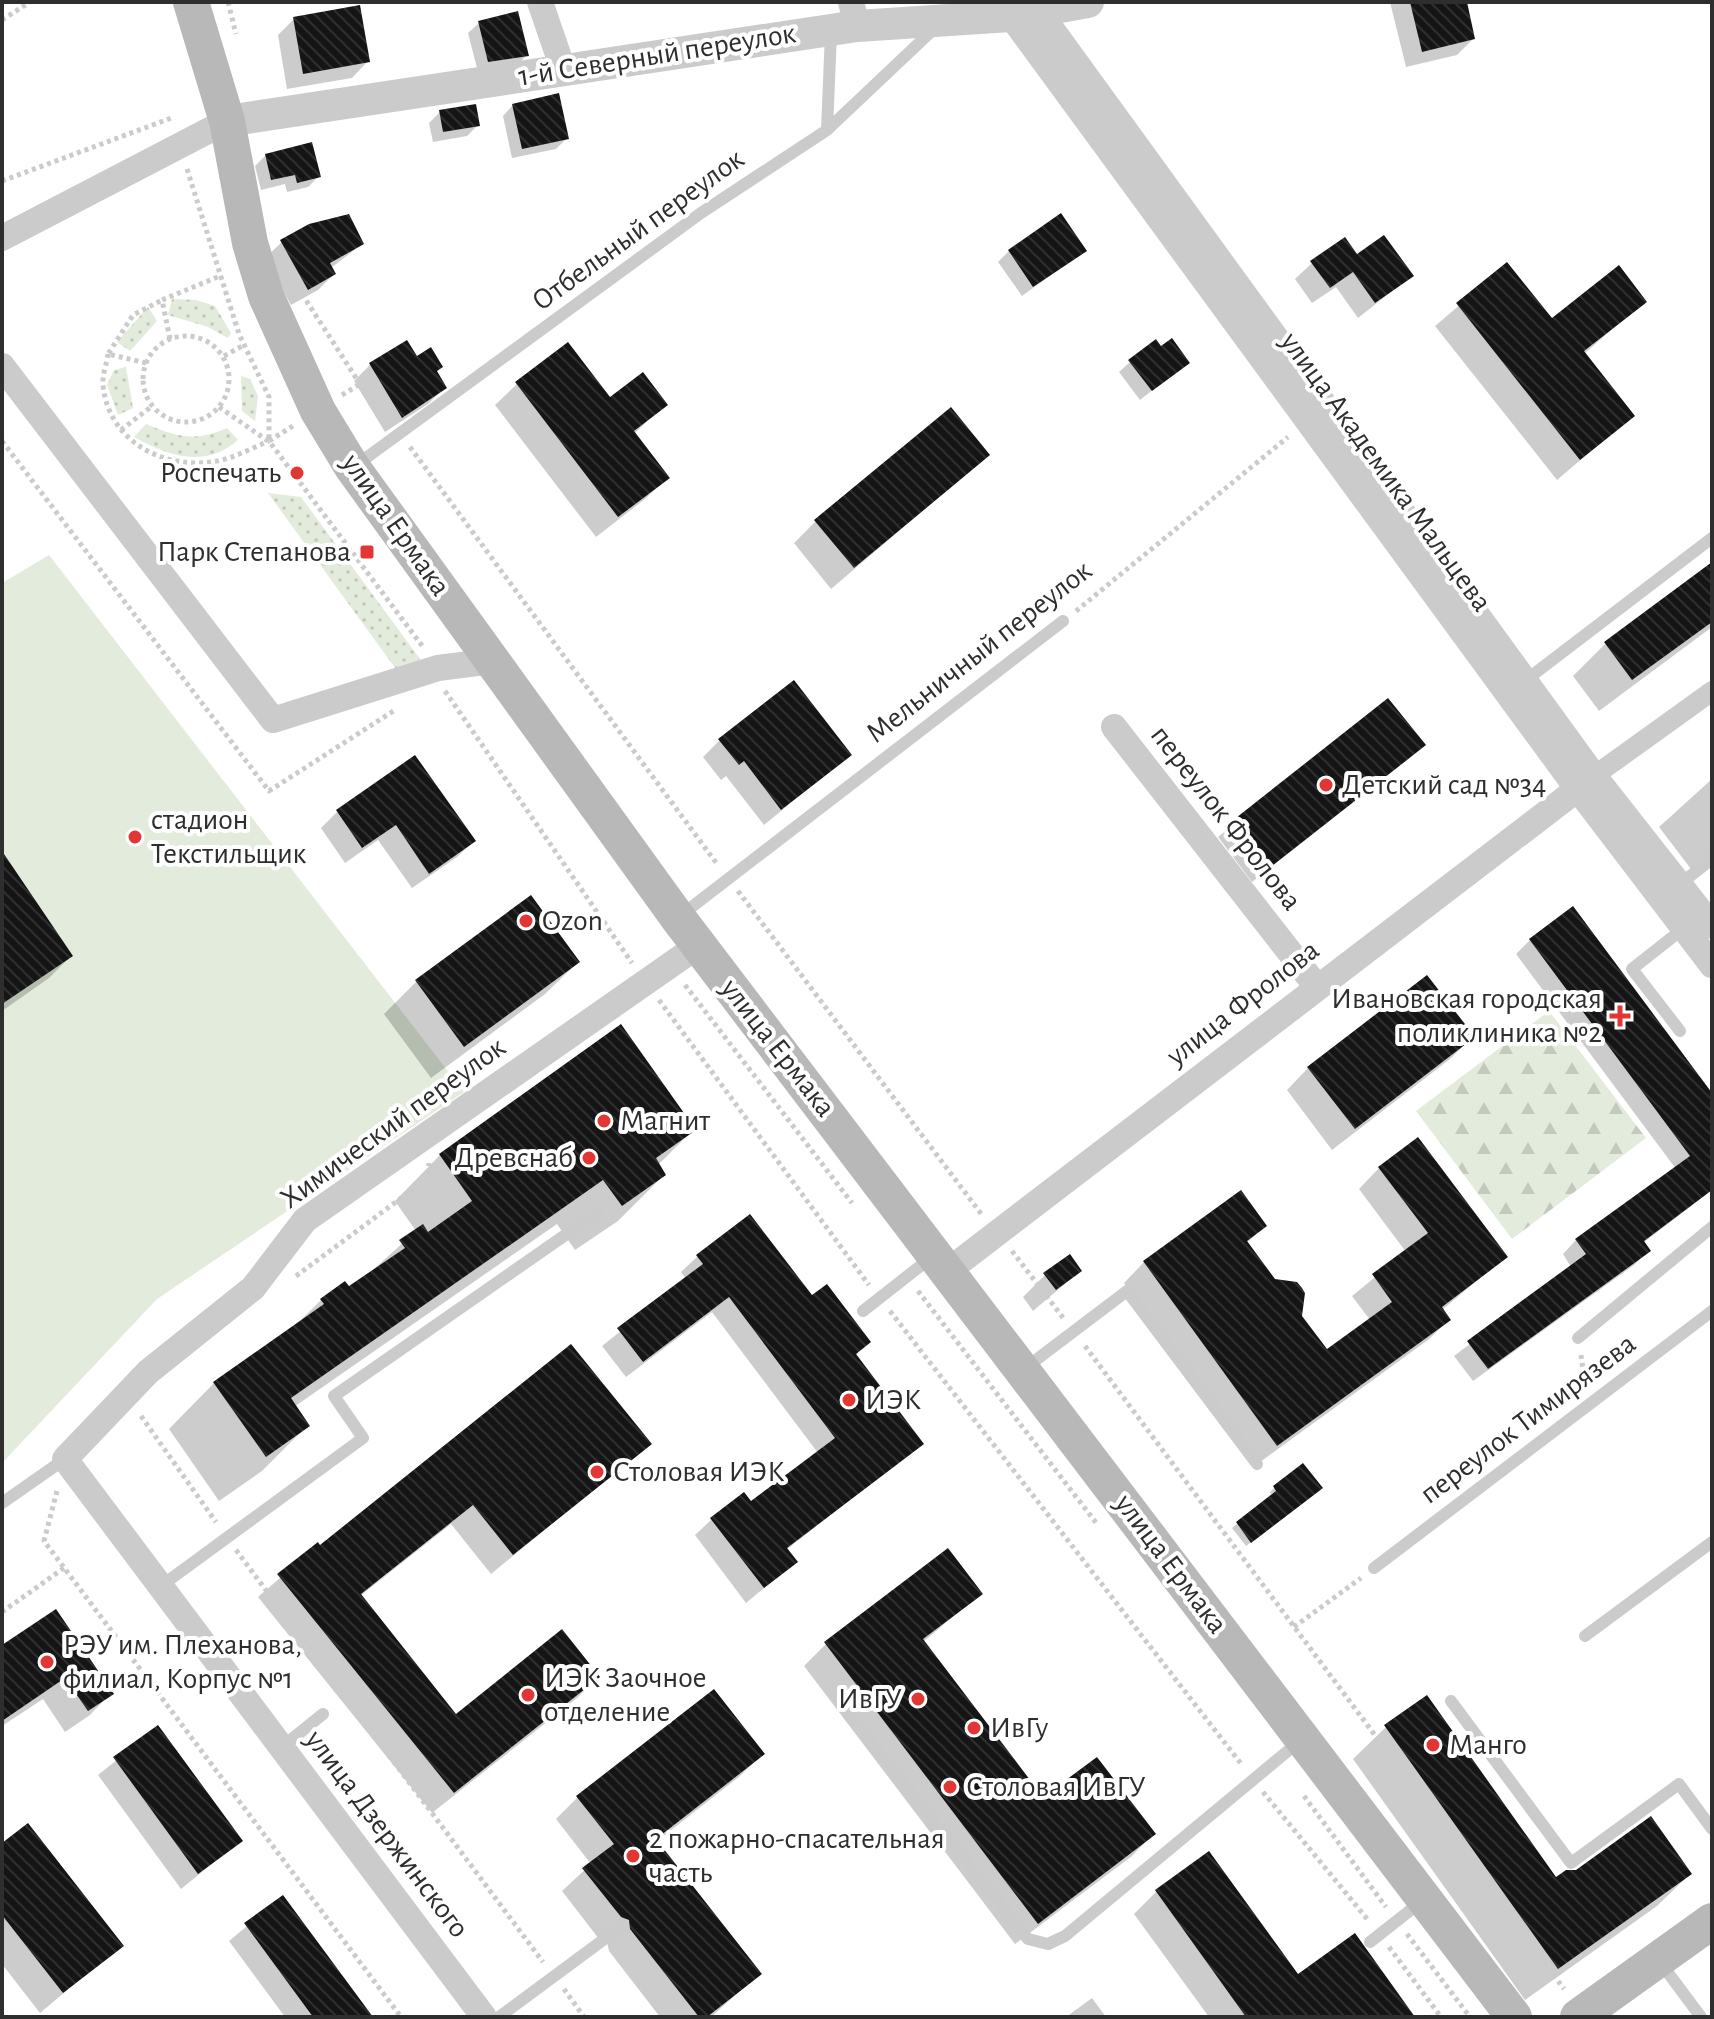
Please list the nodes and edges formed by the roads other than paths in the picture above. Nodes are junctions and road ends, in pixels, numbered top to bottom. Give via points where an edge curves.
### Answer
1 (191, 2) edge
2 (540, 2) edge
3 (1088, 2) edge
4 (1025, 14) junction
5 (846, 19) edge
6 (943, 21) junction
7 (563, 69) junction
8 (227, 121) junction
9 (827, 130) junction
10 (2, 238) edge
11 (2, 366) edge
12 (352, 467) junction
13 (1712, 538) edge
14 (1063, 621) road end
15 (493, 661) junction
16 (1526, 680) junction
17 (1712, 691) edge
18 (1114, 727) dead end
19 (1586, 782) junction
20 (1712, 859) edge
21 (1680, 884) junction
22 (1712, 926) edge
23 (1684, 928) junction
24 (688, 932) junction
25 (1712, 965) edge
26 (1317, 987) junction
27 (1680, 1031) dead end
28 (597, 1213) dead end
29 (1712, 1227) edge
30 (942, 1262) junction
31 (863, 1311) dead end
32 (1712, 1311) edge
33 (1578, 1338) road end
34 (1023, 1369) junction
35 (65, 1459) junction
36 (1257, 1464) dead end
37 (2, 1503) edge
38 (1712, 1542) edge
39 (1374, 1568) road end
40 (161, 1586) junction
41 (1585, 1636) dead end
42 (1451, 1701) dead end
43 (323, 1714) dead end
44 (849, 1715) dead end
45 (1304, 1738) junction
46 (282, 1747) junction
47 (1712, 1829) edge
48 (1425, 1899) junction
49 (1712, 1921) edge
50 (622, 1926) dead end
51 (1375, 1938) road end
52 (1659, 1960) junction
53 (1581, 2015) edge
54 (484, 2017) edge
55 (499, 2017) edge
56 (1514, 2017) edge
57 (1701, 2017) edge

1 - 8 main road, улица Ермака
2 - 7 street
3 - 4 street, 1-й Северный переулок
4 - 6 street, 1-й Северный переулок
4 - 16 street
4 - 19 street, улица Академика Мальцева via 1308,420
5 - 6 street, 1-й Северный переулок
5 - 7 street, 1-й Северный переулок
5 - 9 lane
6 - 9 lane, Отбельный переулок
7 - 8 street, 1-й Северный переулок
8 - 10 street
8 - 12 main road, улица Ермака via 250,243 266,296 318,411
9 - 12 lane, Отбельный переулок via 701,213
11 - 15 street via 273,720 438,668
12 - 15 main road, улица Ермака
13 - 16 lane
14 - 24 lane, Мельничный переулок via 729,880
15 - 24 main road, улица Ермака
16 - 19 street
17 - 19 street, улица Фролова
18 - 26 street, переулок Фролова
19 - 21 street
19 - 23 street, улица Академика Мальцева
19 - 26 street, улица Фролова
20 - 21 lane
21 - 22 street
23 - 25 street, улица Академика Мальцева
23 - 27 lane via 1632,969
24 - 30 main road, улица Ермака
24 - 35 street, Химический переулок via 645,982 305,1220 253,1288 148,1372
26 - 30 street, улица Фролова via 997,1233
28 - 40 lane via 334,1396 363,1438
29 - 33 lane
30 - 31 lane
30 - 34 main road, улица Ермака
32 - 39 lane, переулок Тимирязева
34 - 36 lane via 1127,1291
34 - 45 main road, улица Ермака
35 - 37 lane, Химический переулок
35 - 40 street, улица Дзержинского
38 - 41 lane
40 - 46 street, улица Дзержинского
42 - 47 lane via 1571,1863 1679,1784
43 - 46 lane
44 - 45 lane via 1028,1939 1048,1944 1065,1936
45 - 48 main road, улица Ермака
46 - 54 street, улица Дзержинского
48 - 51 lane
48 - 56 main road, улица Ермака
49 - 52 main road
50 - 55 lane
52 - 53 main road
52 - 57 lane

